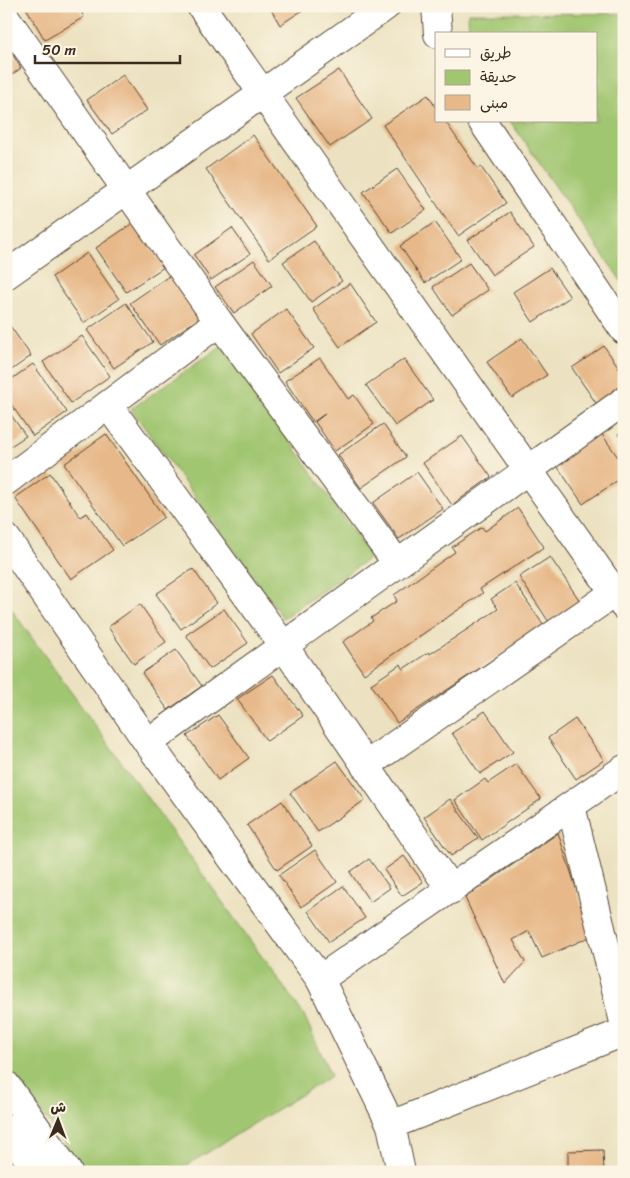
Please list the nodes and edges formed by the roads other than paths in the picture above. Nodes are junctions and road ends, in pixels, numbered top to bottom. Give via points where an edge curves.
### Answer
1 (201, 6) edge
2 (386, 6) edge
3 (436, 6) edge
4 (6, 18) edge
5 (438, 32) edge
6 (262, 94) junction
7 (483, 122) edge
8 (127, 190) junction
9 (10, 266) edge
10 (219, 322) junction
11 (624, 330) edge
12 (624, 401) edge
13 (108, 405) junction
14 (528, 470) junction
15 (6, 481) edge
16 (6, 538) edge
17 (396, 563) junction
18 (619, 600) edge
19 (283, 645) junction
20 (148, 743) junction
21 (365, 766) junction
22 (624, 770) edge
23 (571, 806) junction
24 (450, 890) junction
25 (320, 979) junction
26 (624, 1022) edge
27 (624, 1032) edge
28 (6, 1084) edge
29 (391, 1124) junction
30 (6, 1128) edge
31 (38, 1172) edge
32 (68, 1172) edge
33 (401, 1172) edge

1 - 6 street
2 - 6 street
3 - 5 street
4 - 8 street
6 - 8 street
6 - 14 street
7 - 11 street
8 - 9 street
8 - 10 street
10 - 13 street
10 - 17 street
12 - 14 street
13 - 15 street
13 - 19 street
14 - 17 street
14 - 18 street
16 - 20 street
17 - 19 street
18 - 21 street
19 - 20 street
19 - 21 street
20 - 25 street
21 - 24 street
22 - 23 street
23 - 24 street
23 - 26 street
24 - 25 street
25 - 29 street
27 - 29 street
28 - 32 street
29 - 33 street
30 - 31 street

